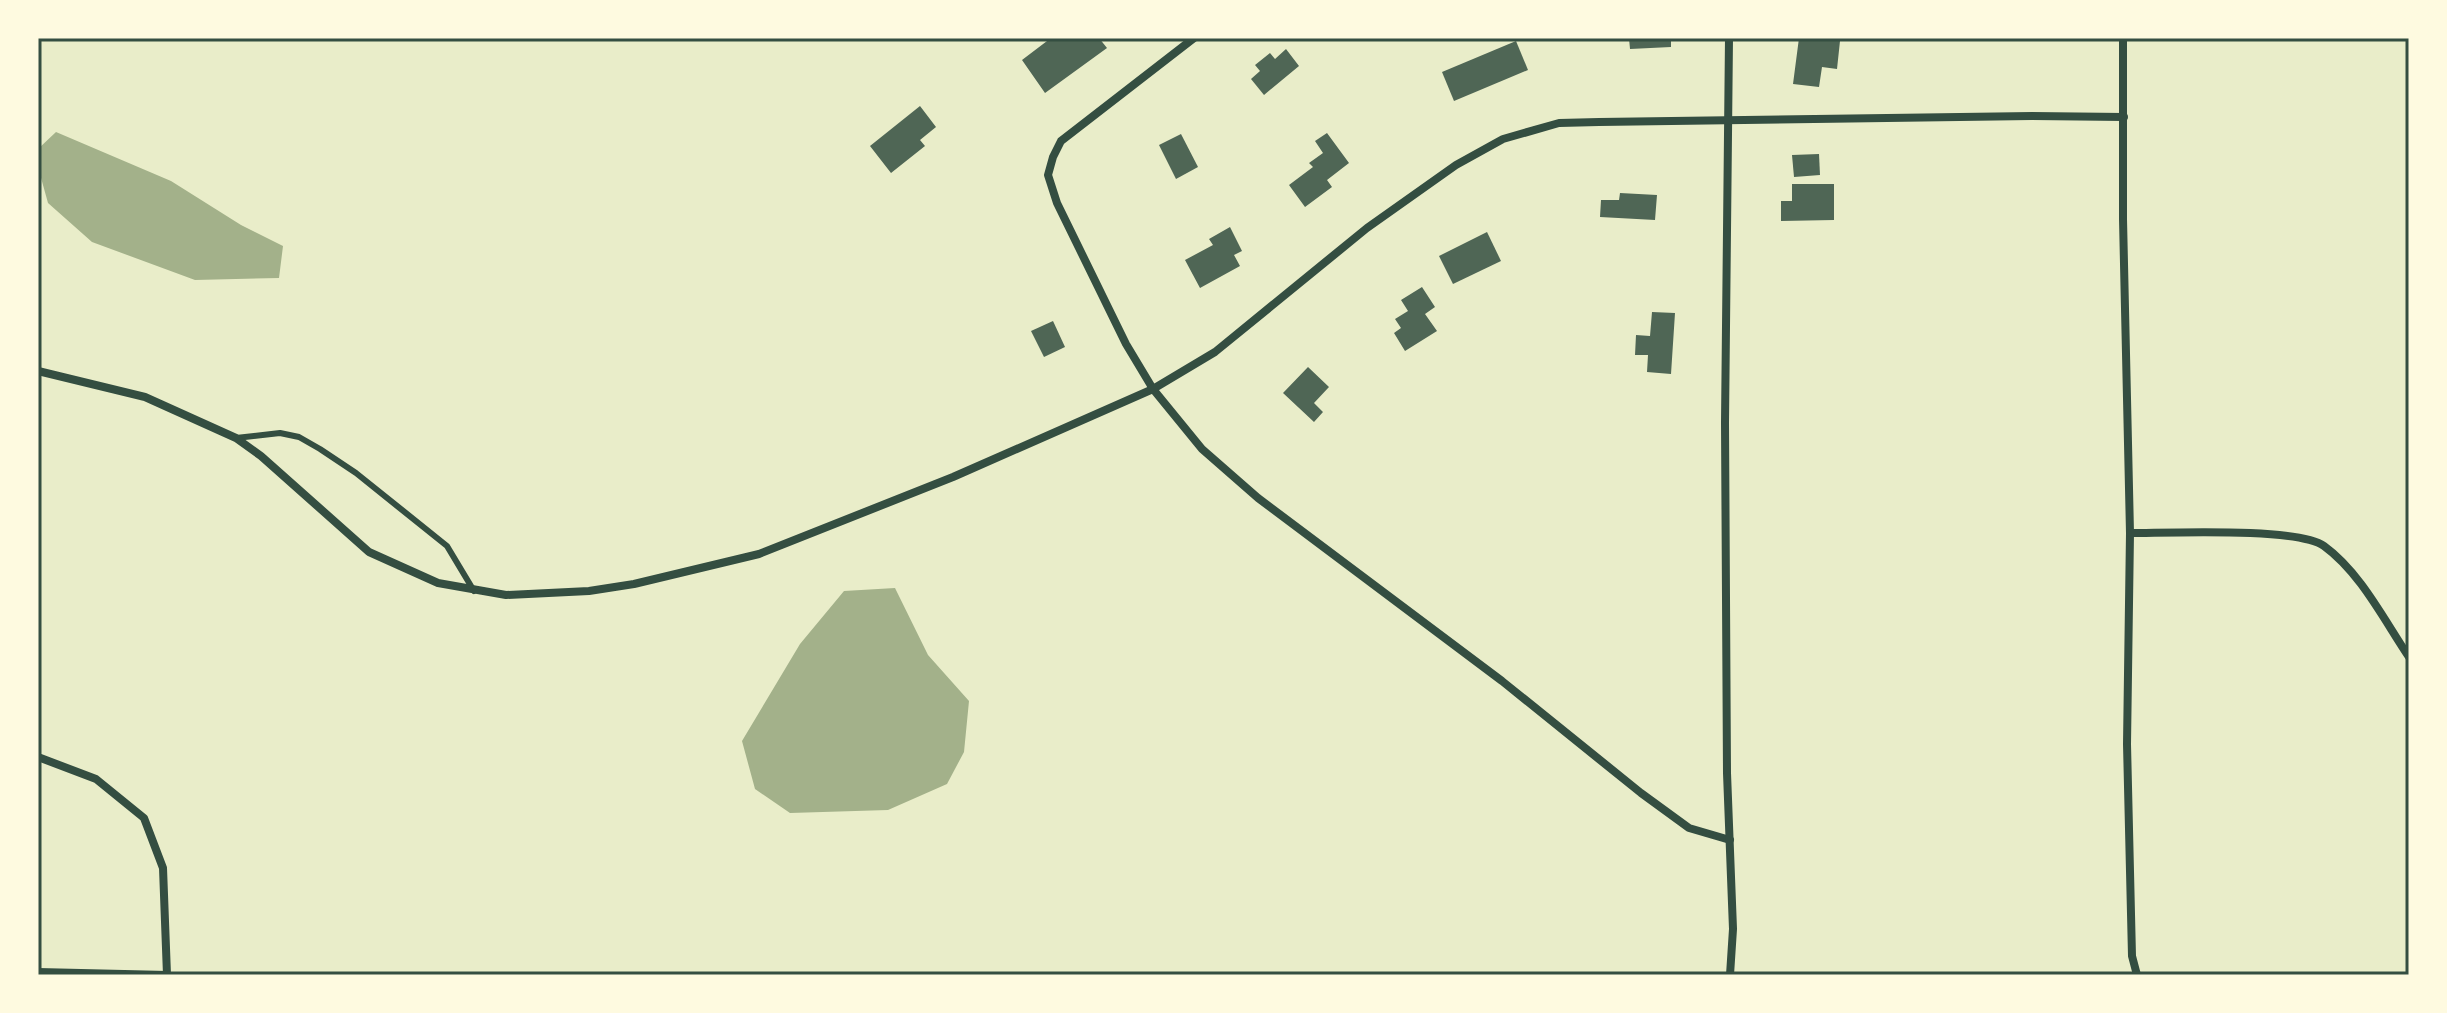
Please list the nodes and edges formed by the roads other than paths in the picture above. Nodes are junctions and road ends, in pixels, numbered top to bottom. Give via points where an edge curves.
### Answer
1 (1194, 38) edge
2 (1729, 38) edge
3 (2123, 38) edge
4 (2124, 117) junction
5 (1729, 119) junction
6 (38, 371) edge
7 (1153, 389) junction
8 (236, 438) junction
9 (2130, 533) junction
10 (474, 591) junction
11 (2409, 657) edge
12 (38, 757) edge
13 (1730, 840) junction
14 (38, 972) edge
15 (167, 975) edge
16 (1730, 975) edge
17 (2137, 975) edge

1 - 7 street via 1061,141 1048,175 1063,217
2 - 5 street
3 - 4 street
4 - 5 street
4 - 9 street
5 - 7 street via 1559,123 1503,139 1367,228 1215,352
5 - 13 street via 1725,423
6 - 8 street via 145,397
7 - 10 street via 953,477 737,561 589,591
7 - 13 street via 1202,449 1258,498 1689,828
8 - 10 street via 369,552 438,583
8 - 10 lane via 280,433 299,437 332,457 447,546
9 - 11 street via 2293,535 2322,544 2350,571
9 - 17 street via 2127,744 2132,956
12 - 15 street via 96,779 144,818 163,868
13 - 16 street
14 - 15 street

